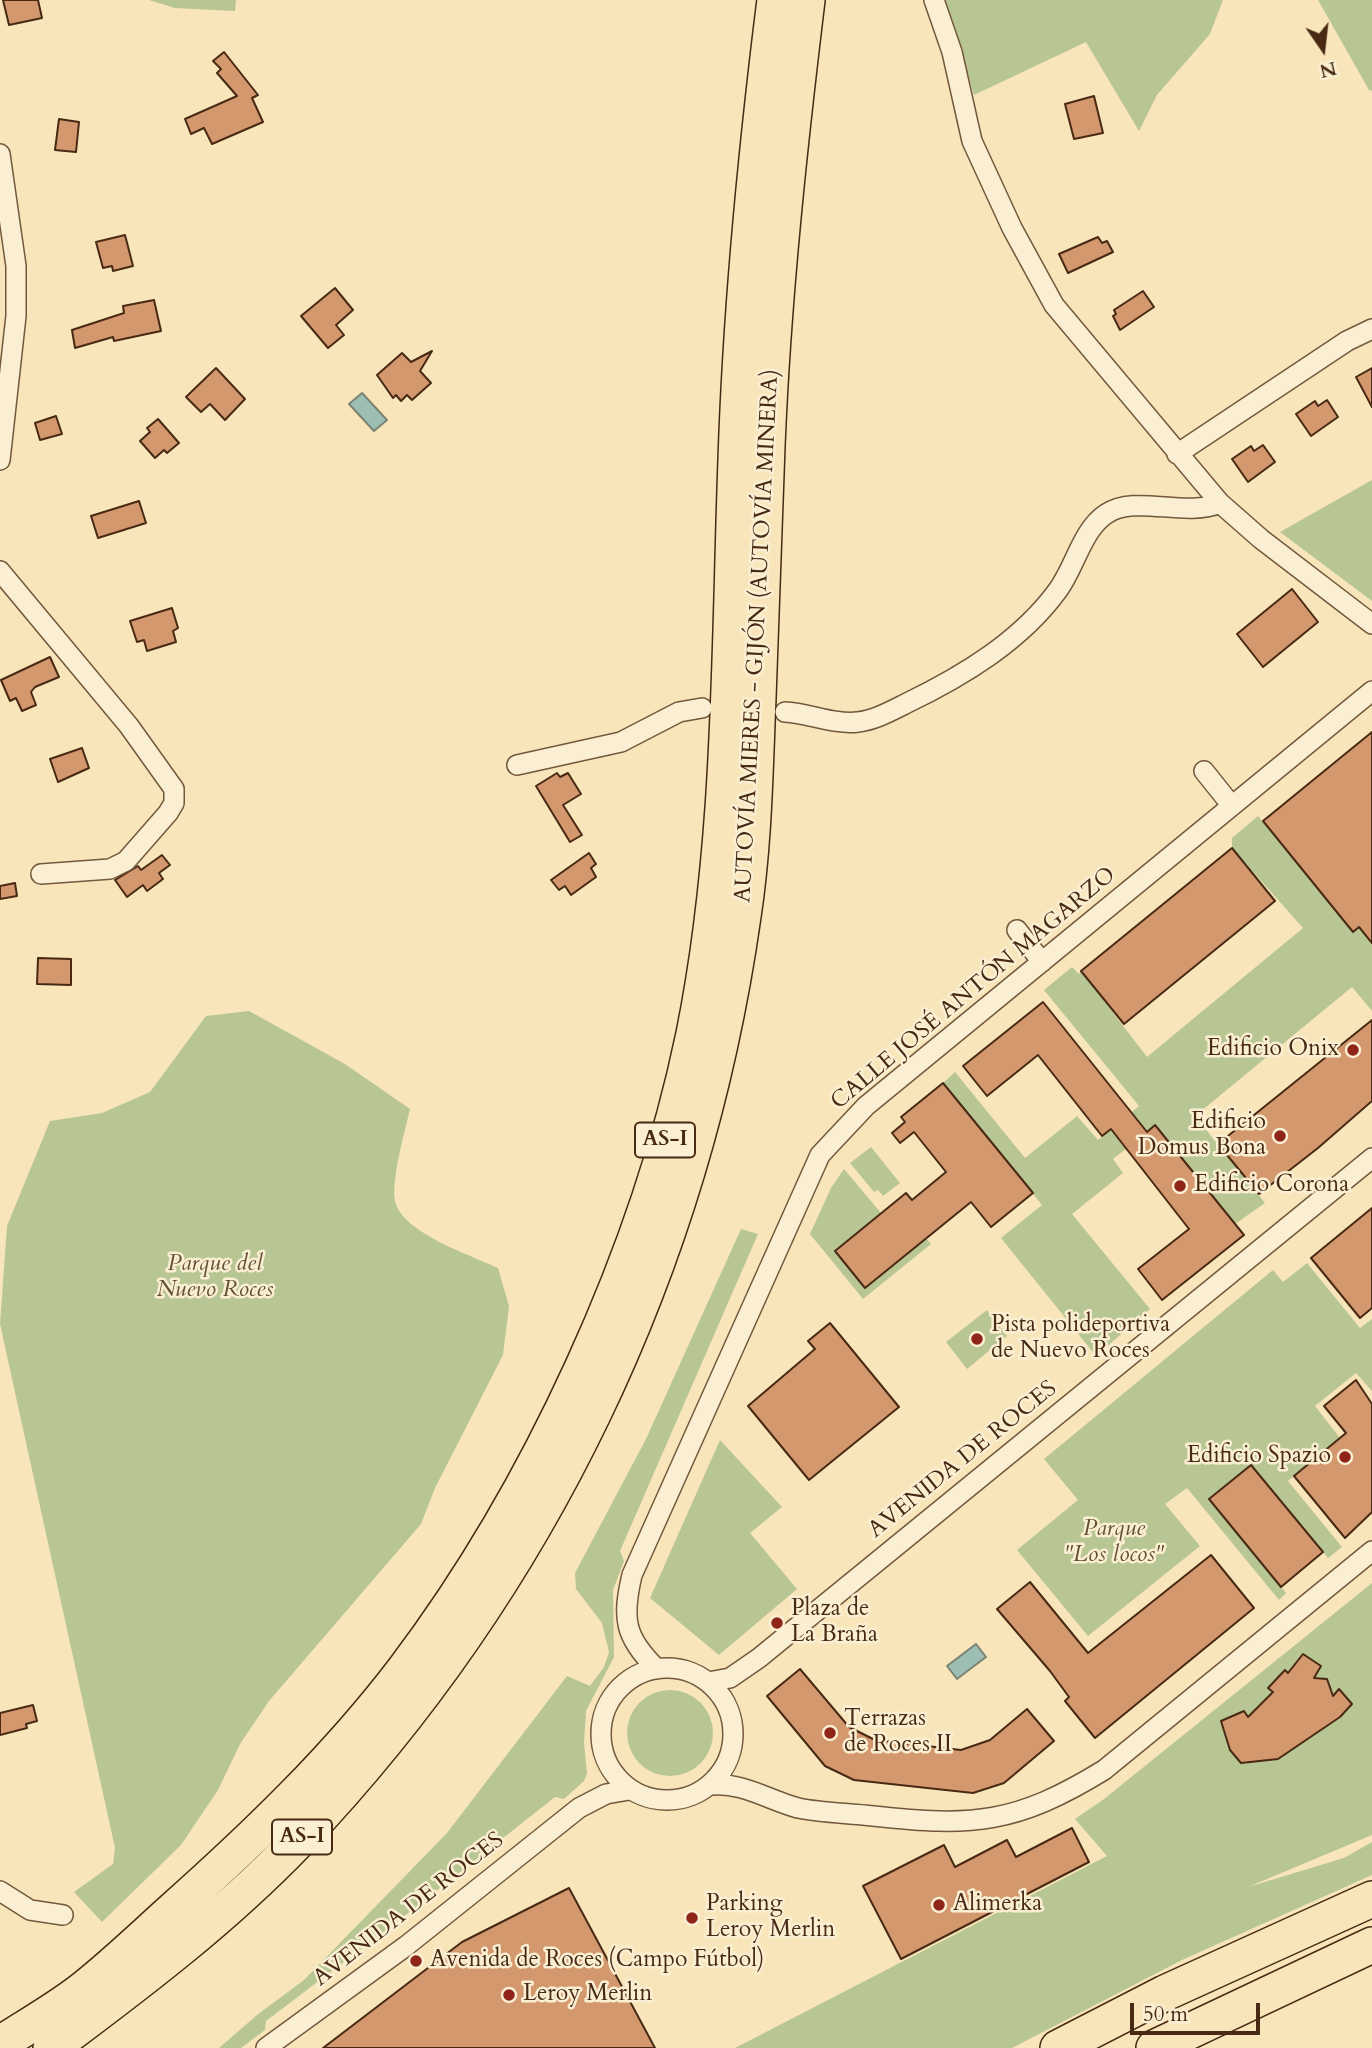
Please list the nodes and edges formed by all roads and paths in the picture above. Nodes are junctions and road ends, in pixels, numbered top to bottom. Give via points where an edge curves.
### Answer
1 (775, 0) edge
2 (807, 0) edge
3 (934, 0) edge
4 (0, 154) edge
5 (1372, 328) edge
6 (1177, 454) junction
7 (0, 460) edge
8 (1220, 503) junction
9 (0, 571) edge
10 (1372, 624) edge
11 (1372, 691) edge
12 (702, 708) dead end
13 (785, 712) dead end
14 (517, 765) dead end
15 (1204, 771) dead end
16 (1232, 806) junction
17 (41, 874) dead end
18 (1017, 930) dead end
19 (1042, 962) junction
20 (1372, 1158) edge
21 (1372, 1551) edge
22 (657, 1669) junction
23 (708, 1682) junction
24 (604, 1760) junction
25 (711, 1785) junction
26 (629, 1790) junction
27 (579, 1808) junction
28 (0, 1891) edge
29 (1372, 1899) edge
30 (63, 1915) dead end
31 (218, 1917) junction
32 (1372, 1945) edge
33 (0, 2044) edge
34 (51, 2048) edge
35 (71, 2048) edge
36 (266, 2048) edge
37 (1058, 2048) edge
38 (1154, 2048) edge

1 - 33 highway, AS-I via 759,124 737,421 724,783 713,908 694,1035 653,1188 603,1320 538,1455 467,1579 403,1670 339,1748 255,1838 84,1989
2 - 31 highway, AUTOVÍA MIERES - GIJÓN (AUTOVÍA MINERA) / AS-I via 791,122 767,435 755,784 744,911 722,1045 681,1198 629,1339 567,1471 504,1578 363,1768 295,1844
3 - 6 street via 952,52 972,141 1012,228 1054,304
4 - 7 street via 16,266 16,316
5 - 6 street
6 - 8 street
8 - 10 street
8 - 13 street via 1191,510 1133,506 1107,513 1093,526 1057,592 1014,637 952,681 879,717 844,722
9 - 17 street via 129,726 175,796 168,813 126,861 110,869
11 - 16 street, CALLE JOSÉ ANTÓN MAGARZO
12 - 14 street via 679,712 621,742
15 - 16 street
16 - 19 street, CALLE JOSÉ ANTÓN MAGARZO
18 - 19 street
19 - 22 street, CALLE JOSÉ ANTÓN MAGARZO via 866,1107 820,1155 632,1575 625,1620 641,1654
20 - 23 street, AVENIDA DE ROCES via 759,1658 730,1678
21 - 25 street via 1104,1770 1028,1810 977,1822 940,1823 799,1808 730,1783
22 - 23 street via 688,1671
22 - 24 street via 627,1680 611,1697 600,1737
23 - 25 street via 724,1699 733,1720 733,1744 726,1767
24 - 26 street
24 - 27 street, AVENIDA DE ROCES via 599,1782
25 - 26 street via 680,1800 650,1800
26 - 27 street, AVENIDA DE ROCES via 606,1794
27 - 36 street, AVENIDA DE ROCES via 407,1946
28 - 30 street via 30,1910
29 - 37 highway via 1165,1993
31 - 34 highway, AUTOVÍA MIERES - GIJÓN (AUTOVÍA MINERA) / AS-I
31 - 35 highway
32 - 38 highway

